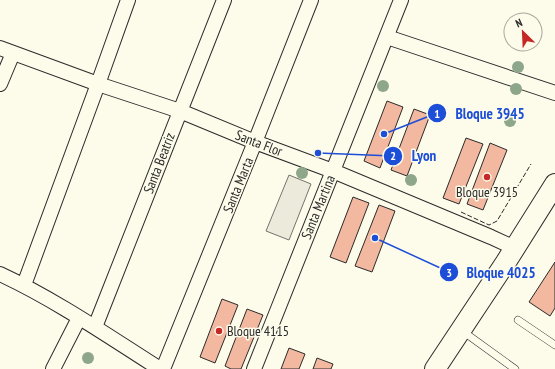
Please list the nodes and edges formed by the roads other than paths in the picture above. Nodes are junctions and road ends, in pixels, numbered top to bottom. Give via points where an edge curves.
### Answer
1 (128, 0) edge
2 (224, 0) edge
3 (311, 0) edge
4 (401, 0) edge
5 (387, 37) junction
6 (6, 50) edge
7 (0, 84) edge
8 (98, 84) junction
9 (555, 93) edge
10 (180, 112) junction
11 (255, 142) junction
12 (333, 171) junction
13 (555, 185) edge
14 (515, 248) junction
15 (0, 274) edge
16 (24, 285) junction
17 (79, 318) junction
18 (518, 320) dead end
19 (96, 327) junction
20 (461, 330) junction
21 (555, 345) edge
22 (53, 369) edge
23 (160, 369) edge
24 (163, 369) edge
25 (254, 369) edge
26 (435, 369) edge
27 (515, 369) edge

1 - 8 street
2 - 10 street, Santa Beatriz
3 - 11 street, Santa Marta
4 - 5 street, Santa Martina
5 - 9 street
5 - 12 street, Santa Martina
6 - 7 street
6 - 8 street, Santa Flor
8 - 10 street, Santa Flor
8 - 16 street
10 - 11 street, Santa Flor
10 - 19 street, Santa Beatriz
11 - 12 street, Santa Flor
11 - 24 street, Santa Marta
12 - 14 street, Santa Flor
12 - 25 street, Santa Martina
13 - 14 main road
14 - 20 main road
15 - 16 street
16 - 17 street
17 - 19 street
17 - 22 street
18 - 21 lane
19 - 23 street
20 - 26 main road
20 - 27 lane

